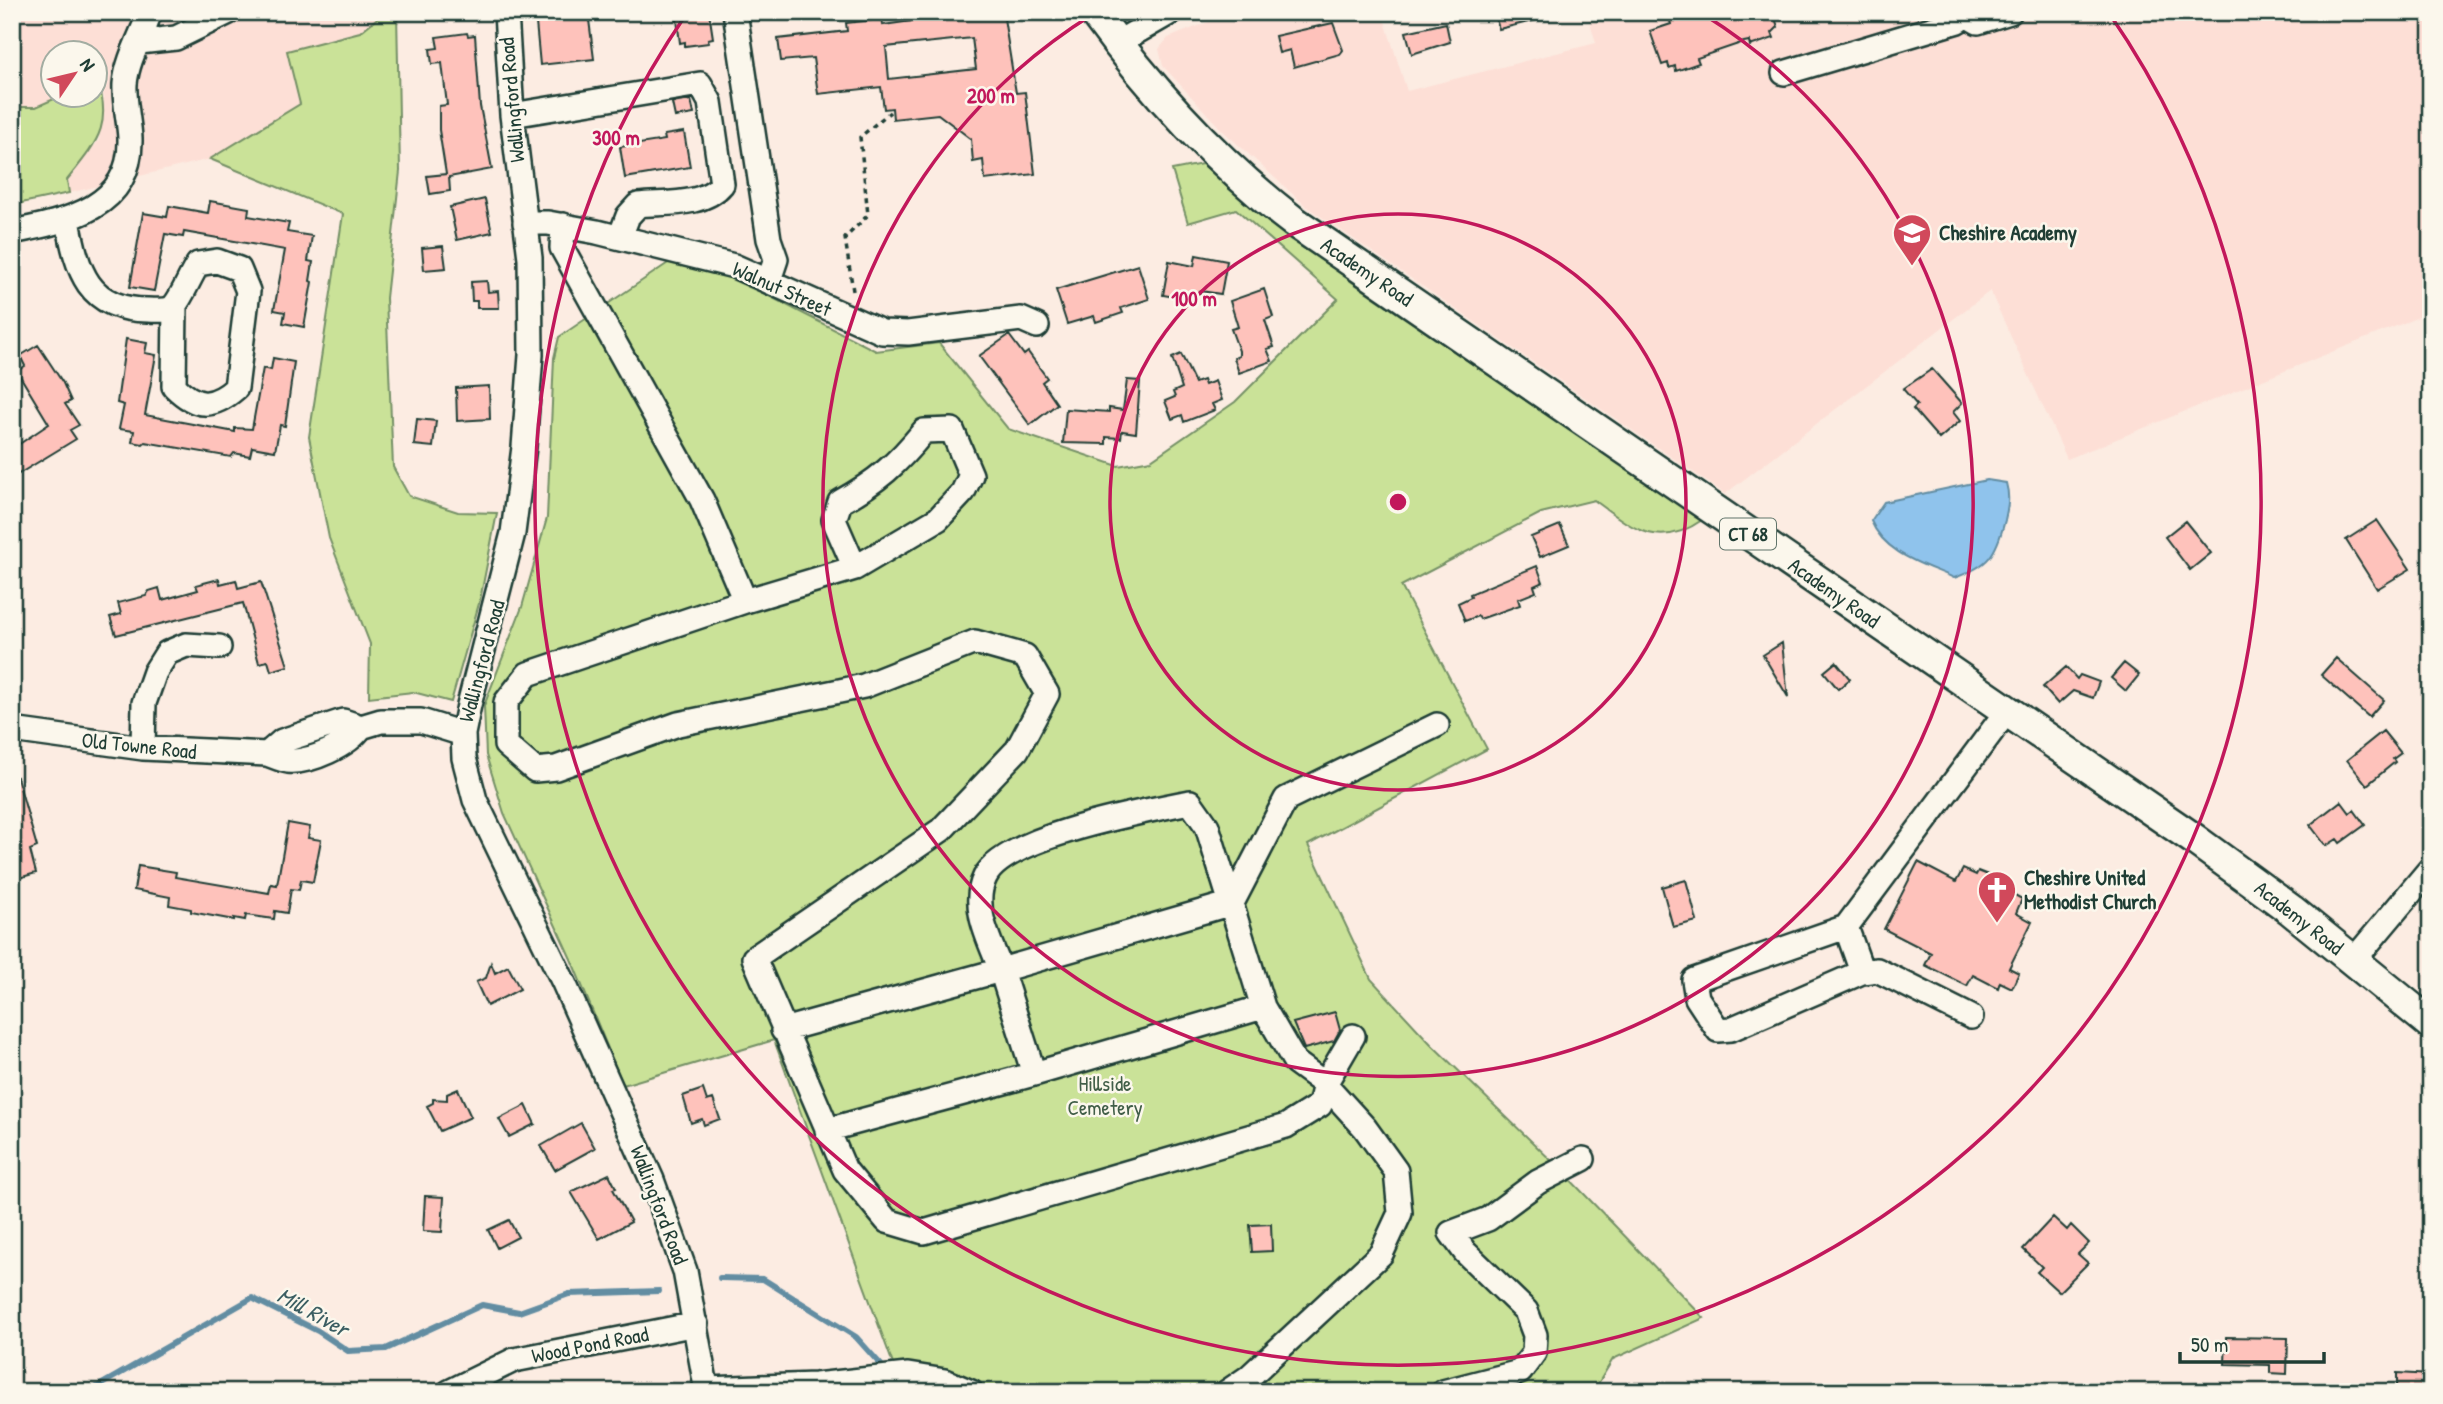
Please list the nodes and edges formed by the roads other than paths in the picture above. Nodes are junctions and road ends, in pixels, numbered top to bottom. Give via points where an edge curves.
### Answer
1 (150, 12) edge
2 (229, 12) edge
3 (506, 12) edge
4 (735, 12) edge
5 (1094, 12) edge
6 (1171, 12) edge
7 (2010, 12) edge
8 (1966, 13) edge
9 (139, 42) junction
10 (1117, 43) junction
11 (1784, 73) dead end
12 (512, 115) junction
13 (68, 220) junction
14 (525, 223) junction
15 (563, 225) junction
16 (12, 232) edge
17 (620, 237) junction
18 (769, 280) junction
19 (175, 305) junction
20 (1037, 327) dead end
21 (855, 568) junction
22 (745, 601) junction
23 (219, 648) dead end
24 (2007, 711) junction
25 (1437, 725) dead end
26 (12, 730) edge
27 (463, 734) junction
28 (143, 748) junction
29 (2431, 868) edge
30 (1232, 903) junction
31 (1846, 927) junction
32 (2353, 961) junction
33 (1001, 970) junction
34 (1862, 972) junction
35 (1263, 1007) junction
36 (1971, 1017) dead end
37 (2431, 1024) edge
38 (783, 1030) junction
39 (1353, 1036) dead end
40 (1034, 1074) junction
41 (1325, 1084) junction
42 (827, 1130) junction
43 (1583, 1159) dead end
44 (696, 1324) junction
45 (707, 1390) edge
46 (1234, 1391) edge
47 (449, 1392) edge
48 (971, 1392) edge
49 (1443, 1392) edge

1 - 9 street
2 - 9 street via 176,38
3 - 12 street, Wallingford Road
4 - 18 street via 769,239 776,259
5 - 10 main road, Academy Road / CT 68
6 - 10 street
7 - 8 street via 1978,22
8 - 11 street via 1958,21
9 - 13 street via 125,82 130,137 123,178 99,205
10 - 24 main road, Academy Road / CT 68 via 1238,176 1293,221
12 - 14 street, Wallingford Road
12 - 17 street via 701,84 710,102 722,184 703,199 638,205
13 - 16 street
13 - 19 street via 86,280 105,302 135,310 168,310
14 - 15 street, Walnut Street
14 - 27 street, Wallingford Road via 531,355 520,490 506,570
15 - 17 street, Walnut Street
15 - 22 street via 562,248 702,500
17 - 18 street, Walnut Street via 734,265
18 - 20 street, Walnut Street via 882,332 1021,319
19 - 19 street via 198,264 217,261 239,269 248,291 236,388 226,397 209,404 188,400 174,386
21 - 21 street via 938,519 963,492 971,475 952,430 924,431 875,483 840,502 834,520
21 - 22 street
22 - 38 street via 528,674 506,702 506,745 535,770 556,768 678,724 864,686 975,642 1025,656 1047,695 1017,750 941,830 754,958
23 - 28 street via 186,645 167,653 144,703
24 - 31 street
24 - 32 main road, Academy Road / CT 68 via 2194,839
25 - 30 street via 1286,799
26 - 28 street, Old Towne Road
27 - 28 street, Old Towne Road via 421,721 381,720 361,727 343,721 282,741 267,754
27 - 44 street, Wallingford Road via 475,800 652,1180 685,1271
29 - 32 street
30 - 33 street
30 - 33 street via 1207,827 1190,802 1087,823 1009,855 985,877 979,912
30 - 35 street
31 - 34 street
31 - 34 street via 1695,980 1696,998 1718,1030 1731,1029
32 - 37 main road, Academy Road / CT 68
33 - 38 street
33 - 40 street
34 - 36 street via 1877,970
35 - 40 street
35 - 41 street via 1294,1062
38 - 42 street
39 - 41 street
40 - 42 street
41 - 42 street via 1320,1105 1286,1126 924,1232 887,1221 845,1170
41 - 46 street via 1396,1171 1400,1213 1381,1254
43 - 49 street via 1538,1182 1488,1219 1451,1233 1526,1311 1535,1335 1534,1353 1520,1372
44 - 45 street, Wallingford Road
44 - 47 street, Wood Pond Road via 514,1360
45 - 48 street via 908,1375 945,1381

